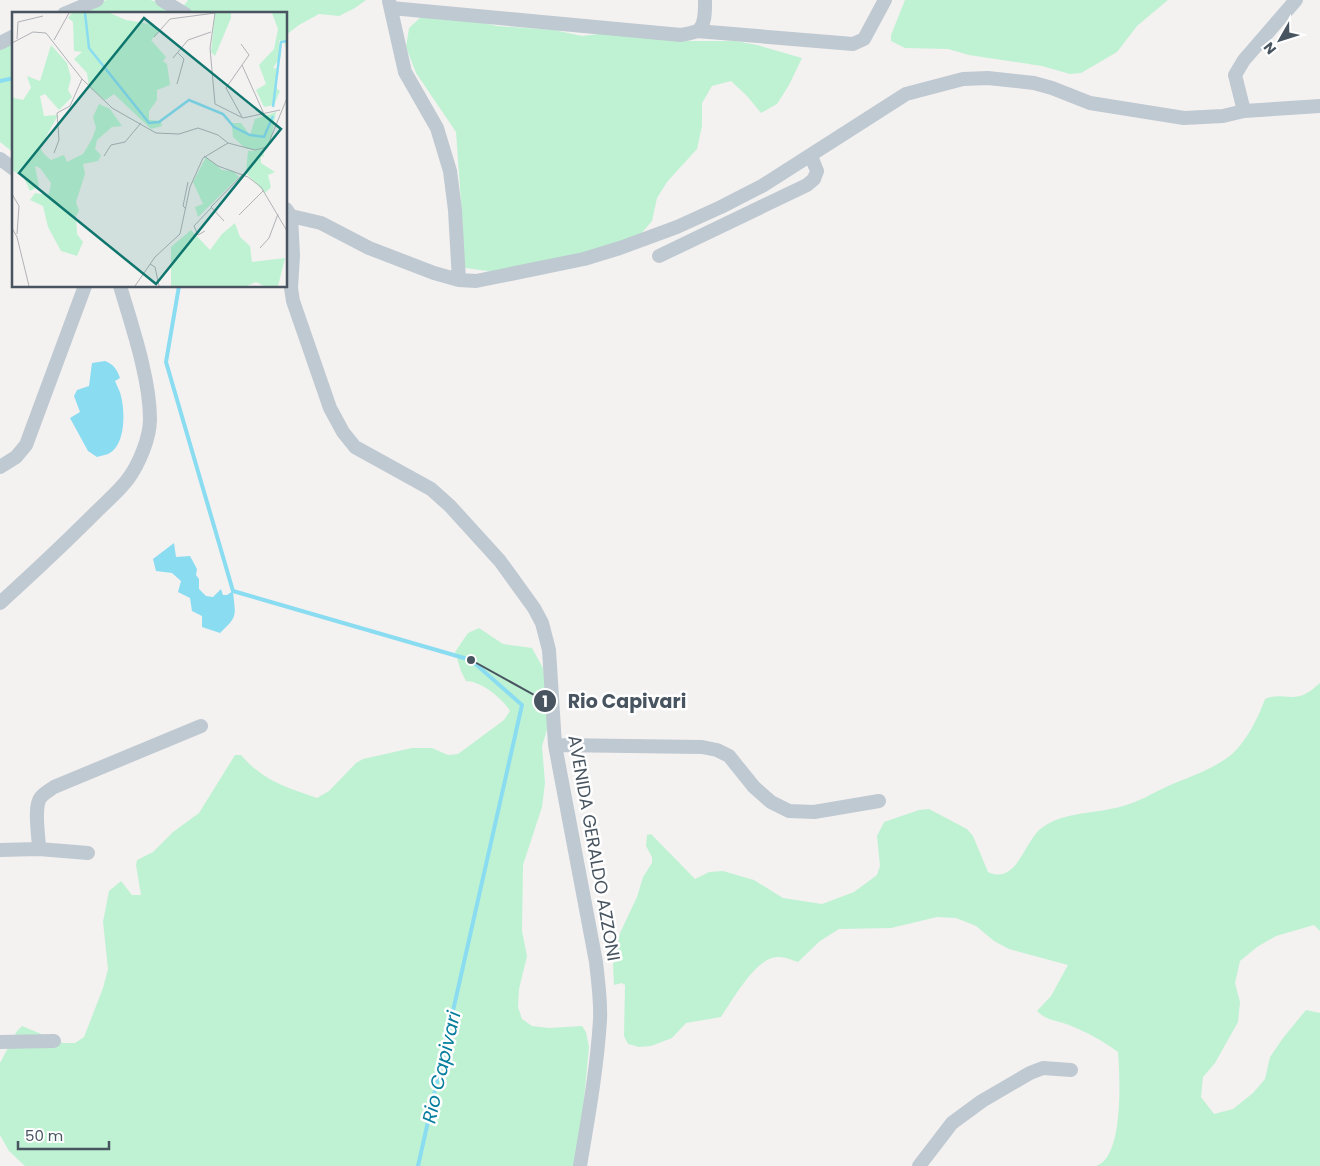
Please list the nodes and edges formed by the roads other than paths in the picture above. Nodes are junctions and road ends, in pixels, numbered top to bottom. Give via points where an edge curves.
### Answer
1 (97, 0) edge
2 (162, 0) edge
3 (705, 0) edge
4 (885, 0) edge
5 (1296, 0) edge
6 (390, 4) edge
7 (69, 12) edge
8 (182, 12) edge
9 (697, 31) junction
10 (12, 37) edge
11 (0, 43) edge
12 (1320, 106) edge
13 (1244, 111) junction
14 (811, 156) junction
15 (0, 159) edge
16 (12, 168) edge
17 (288, 212) edge
18 (659, 256) dead end
19 (459, 280) junction
20 (84, 288) edge
21 (121, 288) edge
22 (0, 467) edge
23 (0, 603) edge
24 (201, 726) dead end
25 (555, 745) junction
26 (879, 801) dead end
27 (40, 849) junction
28 (0, 850) edge
29 (88, 852) dead end
30 (54, 1041) dead end
31 (0, 1042) edge
32 (1071, 1070) dead end
33 (580, 1166) edge
34 (919, 1166) edge

1 - 7 street
2 - 8 street
3 - 9 street via 704,14
4 - 9 street via 864,39 853,44
5 - 13 street via 1235,75
6 - 9 street via 681,35
6 - 19 street via 406,72 437,128 450,171
10 - 11 street
12 - 13 street
13 - 14 street via 1223,116 1184,118 1090,103 1034,84 988,78 963,79 906,94
14 - 18 street via 817,171 807,185
14 - 19 street via 721,208 620,248 476,282
15 - 16 street
17 - 19 street via 321,223 369,248
17 - 25 street, AVENIDA GERALDO AZZONI via 293,255 293,301 336,422 355,447 431,489 450,506 500,561 534,608 549,650
20 - 22 street via 26,445 16,457
21 - 23 street via 148,392 150,421 146,444 128,478 116,492
24 - 27 street via 46,793 40,798 38,807
25 - 26 street via 702,747 717,750 729,756 771,802 789,811 814,812
25 - 33 street, AVENIDA GERALDO AZZONI via 599,992 599,1029
27 - 28 street
27 - 29 street
30 - 31 street
32 - 34 street via 1043,1068 1030,1072 982,1101 952,1124

